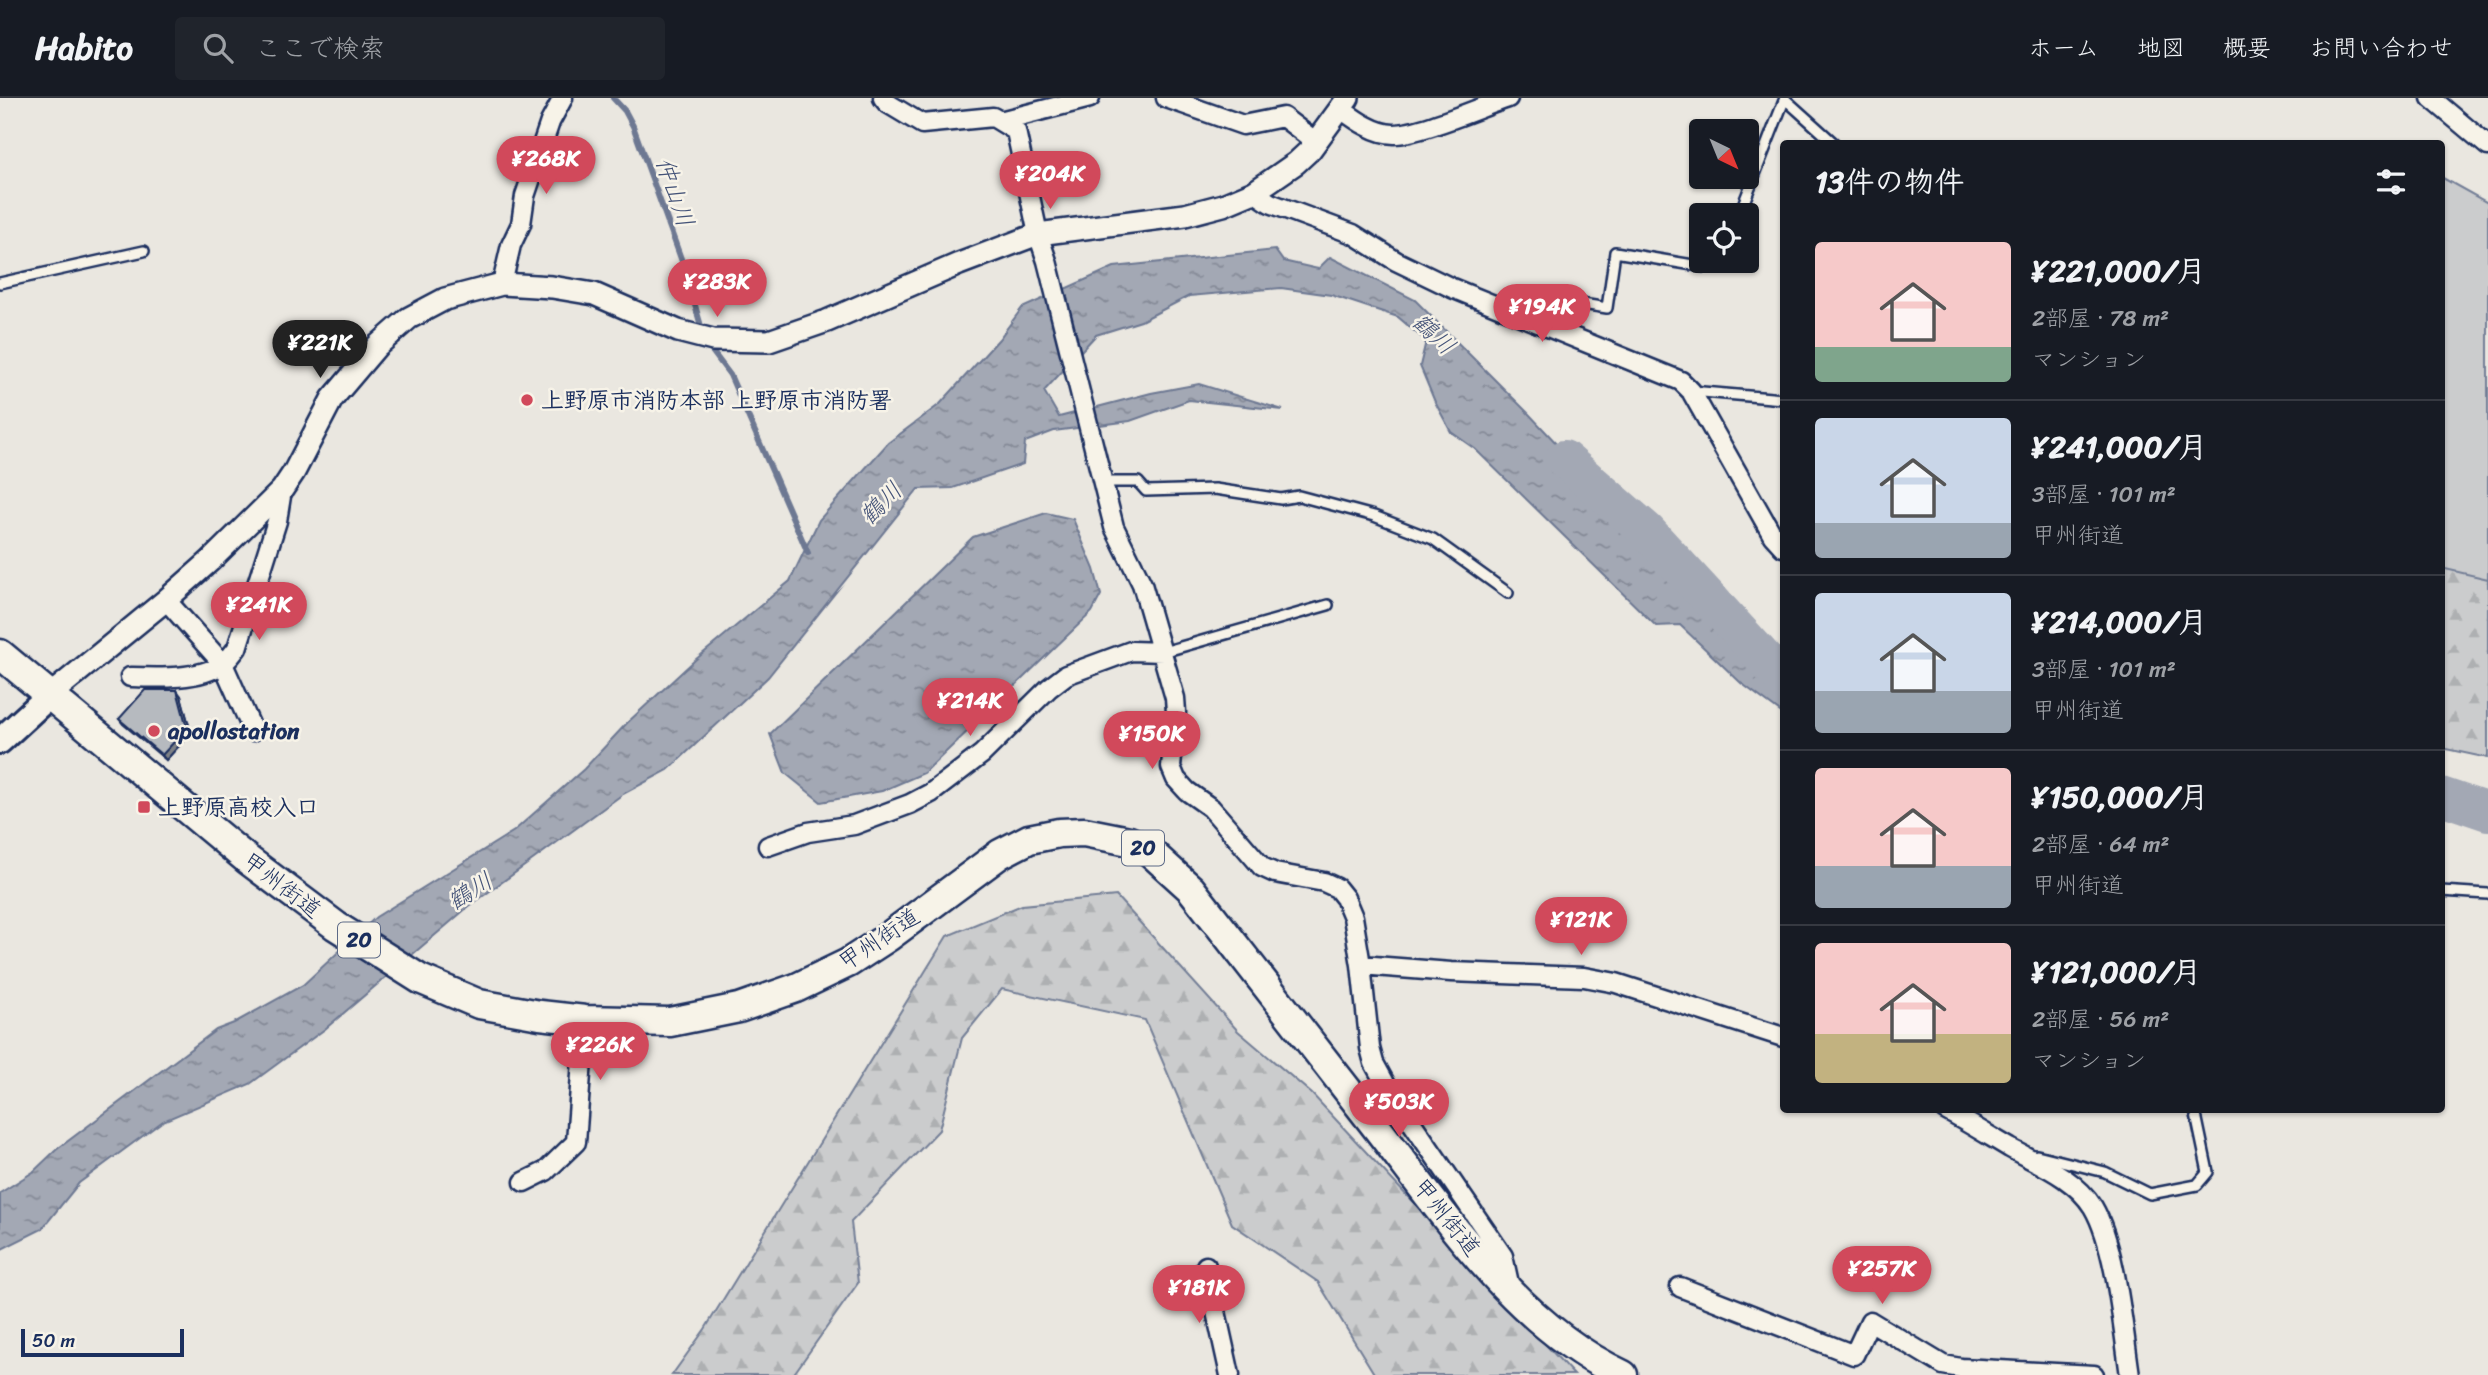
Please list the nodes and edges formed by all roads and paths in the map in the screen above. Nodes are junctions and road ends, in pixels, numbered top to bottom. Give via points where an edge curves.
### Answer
1 (563, 98) edge
2 (883, 98) edge
3 (1090, 98) edge
4 (1166, 98) edge
5 (1508, 98) edge
6 (1785, 98) edge
7 (2431, 98) edge
8 (1344, 104) edge
9 (1000, 121) junction
10 (1831, 140) edge
11 (1316, 142) junction
12 (2488, 146) edge
13 (1254, 192) junction
14 (1744, 203) edge
15 (1038, 234) junction
16 (144, 251) dead end
17 (1689, 264) edge
18 (0, 283) edge
19 (502, 284) junction
20 (1513, 312) junction
21 (1691, 391) junction
22 (1780, 399) edge
23 (1101, 482) junction
24 (282, 490) junction
25 (1780, 536) edge
26 (1508, 593) dead end
27 (166, 600) junction
28 (1328, 605) dead end
29 (1163, 652) junction
30 (0, 654) edge
31 (223, 664) junction
32 (130, 677) dead end
33 (50, 695) junction
34 (253, 731) dead end
35 (0, 741) edge
36 (768, 846) dead end
37 (2445, 891) edge
38 (2488, 894) edge
39 (1362, 965) junction
40 (585, 1020) junction
41 (1780, 1036) edge
42 (1950, 1113) edge
43 (2196, 1113) edge
44 (2012, 1149) junction
45 (524, 1182) dead end
46 (1206, 1266) dead end
47 (1680, 1287) dead end
48 (1510, 1292) junction
49 (1961, 1372) edge
50 (1230, 1375) edge
51 (1623, 1375) edge
52 (2094, 1375) edge
53 (2130, 1375) edge

1 - 19 street via 525,196
2 - 9 street via 922,124 993,117
3 - 9 street
4 - 11 street via 1243,125 1283,117
5 - 8 street via 1395,134 1376,130
6 - 10 lane
6 - 14 lane
7 - 12 street
8 - 11 street
9 - 15 street via 1016,131
11 - 13 street via 1296,163
13 - 15 street via 1185,215
13 - 20 street via 1270,203 1353,234 1452,288
15 - 19 street via 769,341 713,340 678,331 594,294
15 - 23 street
16 - 18 lane
17 - 20 lane via 1615,252 1607,308 1570,302
19 - 24 street via 445,299 409,318 377,346 332,399
20 - 21 street via 1681,381
21 - 22 lane
21 - 25 street
23 - 26 lane via 1138,482 1146,491 1215,489 1281,499 1298,496 1374,516 1433,538
23 - 29 street via 1114,527 1142,584
24 - 27 street
24 - 31 street via 277,521 237,648
27 - 31 street
27 - 33 street
28 - 29 lane
29 - 36 street via 1131,651 1066,675 982,754 910,804 854,825 808,832
29 - 39 street via 1175,698 1171,767 1176,779 1211,808 1262,867 1337,888 1353,917
30 - 33 highway, 甲州街道 / 20
31 - 32 street via 196,674
31 - 34 street
33 - 35 main road
33 - 40 highway, 甲州街道 / 20 via 248,860 336,926 420,979 479,1004
37 - 38 lane
39 - 41 street via 1584,977
39 - 48 street via 1374,1063 1503,1256
40 - 45 street via 576,1142 546,1171
40 - 48 highway, 甲州街道 / 20 via 670,1022 739,1008 848,963 973,872 1029,839 1084,832 1129,841 1148,850 1191,889 1459,1234
42 - 44 street
43 - 44 lane via 2208,1172 2197,1185 2150,1194 2105,1172
44 - 53 street via 2063,1178 2092,1206 2105,1233
46 - 50 street
47 - 49 street via 1854,1356 1870,1321
48 - 51 highway, 甲州街道 / 20 via 1562,1340
49 - 52 street

